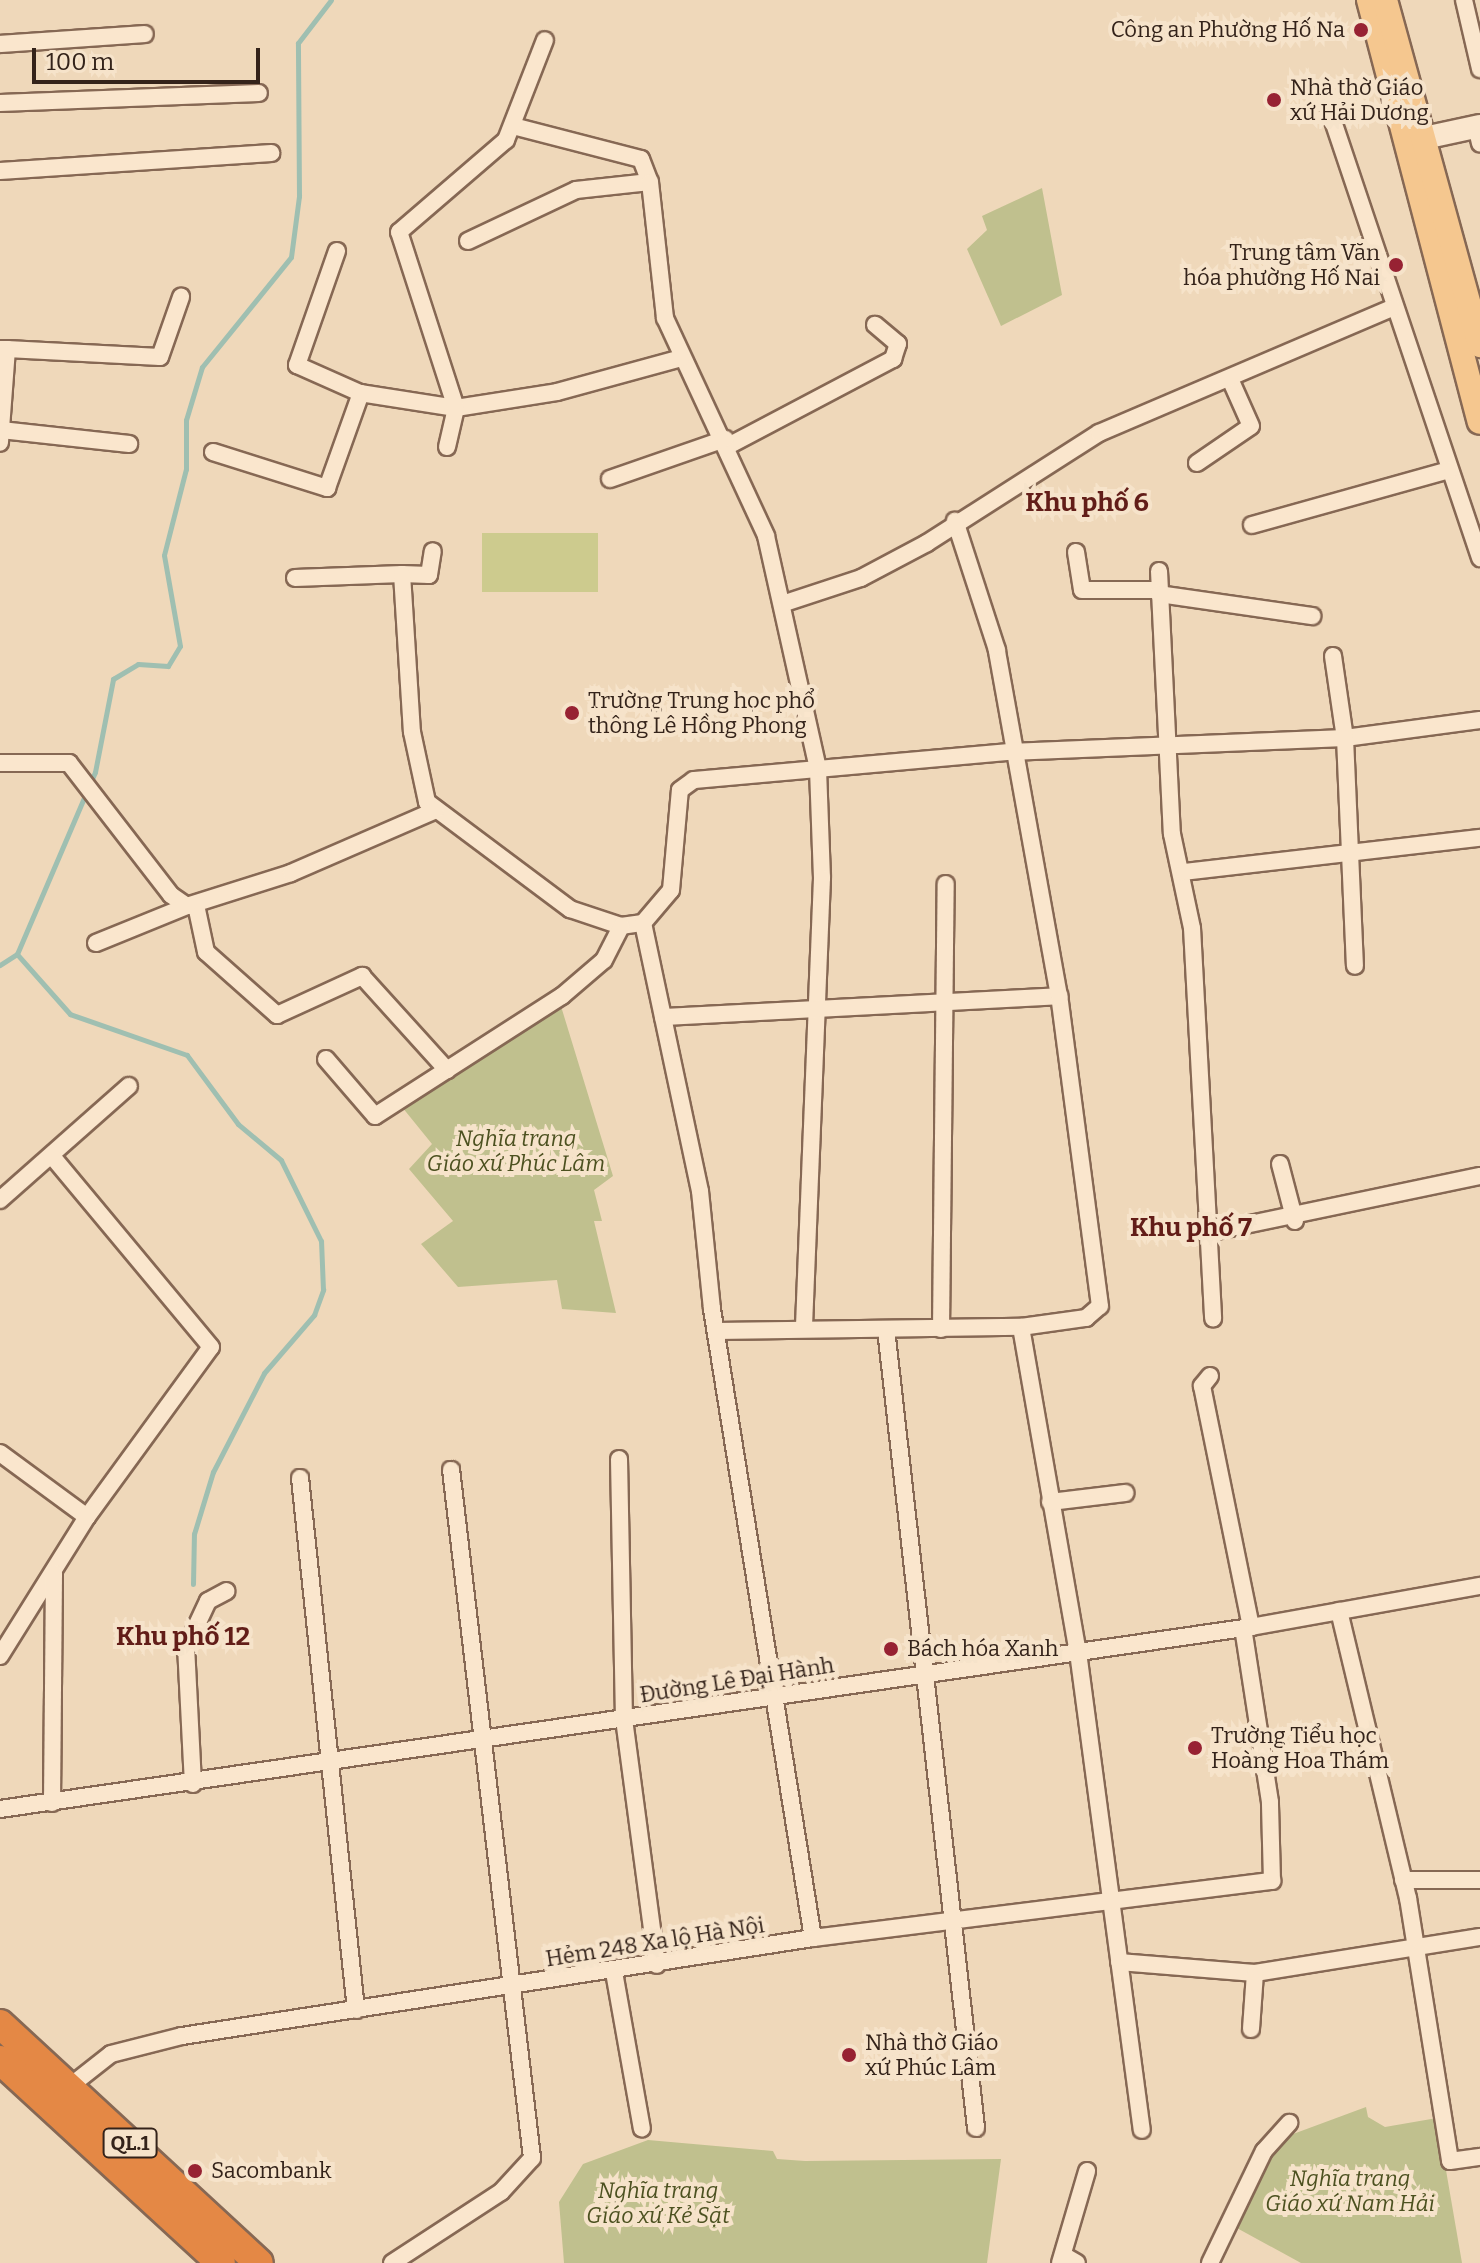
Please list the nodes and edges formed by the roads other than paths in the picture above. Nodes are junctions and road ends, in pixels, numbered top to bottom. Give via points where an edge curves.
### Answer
1 (1369, 0) edge
2 (1385, 0) edge
3 (1464, 0) edge
4 (145, 34) dead end
5 (545, 40) dead end
6 (0, 44) edge
7 (1480, 69) edge
8 (259, 93) dead end
9 (0, 103) edge
10 (1329, 109) dead end
11 (513, 126) junction
12 (1479, 132) edge
13 (1424, 138) junction
14 (271, 153) dead end
15 (0, 171) edge
16 (650, 182) junction
17 (1436, 234) junction
18 (468, 241) dead end
19 (337, 251) dead end
20 (1472, 285) edge
21 (181, 297) dead end
22 (1392, 308) junction
23 (875, 325) dead end
24 (1480, 345) edge
25 (3, 349) edge
26 (681, 358) junction
27 (1231, 381) junction
28 (361, 393) junction
29 (456, 408) junction
30 (1480, 422) edge
31 (1, 430) edge
32 (727, 442) junction
33 (0, 443) edge
34 (129, 444) dead end
35 (447, 447) dead end
36 (213, 452) dead end
37 (1197, 463) dead end
38 (1449, 470) junction
39 (610, 479) dead end
40 (955, 521) junction
41 (1252, 525) dead end
42 (433, 551) dead end
43 (1076, 552) dead end
44 (1480, 558) edge
45 (1159, 571) dead end
46 (402, 574) junction
47 (295, 578) dead end
48 (1159, 592) junction
49 (785, 603) junction
50 (1312, 616) dead end
51 (1333, 656) dead end
52 (1480, 720) edge
53 (1345, 738) junction
54 (1165, 747) junction
55 (1010, 752) junction
56 (0, 763) edge
57 (818, 769) junction
58 (436, 810) junction
59 (1480, 838) edge
60 (1353, 852) junction
61 (1184, 872) junction
62 (946, 884) dead end
63 (192, 905) junction
64 (643, 923) junction
65 (621, 926) junction
66 (96, 943) dead end
67 (1355, 966) dead end
68 (1059, 996) junction
69 (945, 1004) junction
70 (817, 1006) junction
71 (663, 1017) junction
72 (326, 1059) dead end
73 (447, 1070) junction
74 (129, 1086) dead end
75 (52, 1156) junction
76 (1280, 1164) dead end
77 (1480, 1176) edge
78 (0, 1200) edge
79 (1295, 1221) junction
80 (1207, 1233) junction
81 (1213, 1318) dead end
82 (1021, 1327) junction
83 (804, 1329) junction
84 (886, 1329) junction
85 (941, 1329) junction
86 (716, 1331) junction
87 (1210, 1376) dead end
88 (0, 1453) edge
89 (619, 1459) dead end
90 (451, 1470) dead end
91 (300, 1478) dead end
92 (1125, 1493) dead end
93 (1050, 1502) junction
94 (87, 1517) junction
95 (54, 1572) junction
96 (1480, 1586) edge
97 (227, 1591) dead end
98 (1339, 1611) junction
99 (1247, 1628) junction
100 (1078, 1652) junction
101 (0, 1656) edge
102 (927, 1674) junction
103 (775, 1696) junction
104 (624, 1719) junction
105 (482, 1742) junction
106 (329, 1766) junction
107 (193, 1784) junction
108 (52, 1803) junction
109 (0, 1809) edge
110 (1403, 1880) junction
111 (1480, 1880) edge
112 (1114, 1903) junction
113 (953, 1923) junction
114 (1480, 1937) edge
115 (813, 1938) junction
116 (1411, 1950) junction
117 (1119, 1962) junction
118 (657, 1965) junction
119 (614, 1972) junction
120 (1255, 1973) junction
121 (510, 1987) junction
122 (356, 2010) junction
123 (0, 2024) edge
124 (1251, 2029) dead end
125 (0, 2060) edge
126 (69, 2087) junction
127 (1289, 2123) dead end
128 (976, 2128) dead end
129 (642, 2129) dead end
130 (1142, 2130) dead end
131 (1480, 2157) edge
132 (1087, 2171) dead end
133 (1067, 2260) edge
134 (221, 2263) edge
135 (259, 2263) edge
136 (392, 2263) edge
137 (1210, 2263) edge

1 - 17 main road
2 - 13 main road
3 - 7 street
4 - 6 street
5 - 11 street
8 - 9 street via 186,90
10 - 22 street
11 - 16 street via 641,159
11 - 29 street via 501,147 399,232
12 - 13 street
13 - 17 main road
14 - 15 street
16 - 18 street via 576,190
16 - 26 street via 665,318
17 - 20 main road
17 - 30 main road
19 - 28 street via 297,365
20 - 24 main road
21 - 25 street via 160,357
22 - 27 street
22 - 38 street
23 - 32 street via 898,344 893,359
25 - 31 street
26 - 29 street
26 - 32 street
27 - 37 street via 1251,426
27 - 40 street via 1099,433
28 - 29 street
28 - 36 street via 327,488
29 - 35 street
31 - 33 street
31 - 34 street
32 - 39 street
32 - 49 street
38 - 41 street
38 - 44 street
40 - 49 street via 861,578
40 - 55 street via 997,650
42 - 46 street via 429,575
43 - 48 street via 1082,590
45 - 48 street
46 - 47 street
46 - 58 street via 412,732 422,790
48 - 50 street
48 - 54 street
49 - 57 street
51 - 53 street
52 - 53 street
53 - 54 street
53 - 60 street
54 - 55 street
54 - 61 street via 1172,834
55 - 57 street
55 - 68 street
56 - 63 street via 63,760 75,768 171,895
57 - 64 street via 684,785 678,870 671,890
57 - 70 street
58 - 63 street via 389,834
58 - 65 street via 570,909
59 - 60 street
60 - 61 street
60 - 67 street via 1347,899
61 - 80 street
62 - 69 street
63 - 66 street
63 - 73 street via 206,952 277,1015 362,976
64 - 65 street
64 - 71 street
65 - 73 street via 613,949 583,978
68 - 69 street
68 - 82 street via 1100,1306 1086,1318
69 - 70 street
69 - 85 street
70 - 71 street
70 - 83 street
71 - 86 street via 700,1191
72 - 73 street via 375,1116
74 - 75 street
75 - 78 street
75 - 94 street via 211,1347
76 - 79 street
77 - 79 street
79 - 80 street
80 - 81 street
82 - 85 street
82 - 93 street
83 - 84 street
83 - 86 street
84 - 85 street
84 - 102 street
86 - 103 street
87 - 99 street via 1202,1386
88 - 94 street
89 - 104 street
90 - 105 street
91 - 106 street
92 - 93 street
93 - 100 street
94 - 95 street
95 - 101 street
95 - 108 street
96 - 98 street, Đường Lê Đại Hành
97 - 107 street via 208,1601 186,1648
98 - 99 street, Đường Lê Đại Hành
98 - 110 street
99 - 100 street, Đường Lê Đại Hành
99 - 112 street, Hẻm 248 Xa lộ Hà Nội via 1275,1876 1262,1884
100 - 102 street, Đường Lê Đại Hành
100 - 112 street
102 - 103 street, Đường Lê Đại Hành
102 - 113 street
103 - 104 street, Đường Lê Đại Hành
103 - 115 street
104 - 105 street, Đường Lê Đại Hành
104 - 118 street
105 - 106 street, Đường Lê Đại Hành
105 - 121 street
106 - 107 street, Đường Lê Đại Hành
106 - 122 street
107 - 108 street, Đường Lê Đại Hành
108 - 109 street, Đường Lê Đại Hành
110 - 111 street
110 - 116 street
112 - 113 street, Hẻm 248 Xa lộ Hà Nội
112 - 117 street
113 - 115 street, Hẻm 248 Xa lộ Hà Nội
113 - 128 street
114 - 116 street
115 - 118 street, Hẻm 248 Xa lộ Hà Nội
116 - 120 street
116 - 131 street via 1450,2161
117 - 120 street
117 - 130 street
118 - 119 street, Hẻm 248 Xa lộ Hà Nội
119 - 121 street, Hẻm 248 Xa lộ Hà Nội
119 - 129 street
120 - 124 street
121 - 122 street, Hẻm 248 Xa lộ Hà Nội
121 - 136 street via 531,2162 501,2192
122 - 126 street, Hẻm 248 Xa lộ Hà Nội via 129,2046
123 - 126 highway, QL.1
125 - 134 highway, QL.1
126 - 135 highway, QL.1
127 - 137 street via 1264,2151
132 - 133 street

